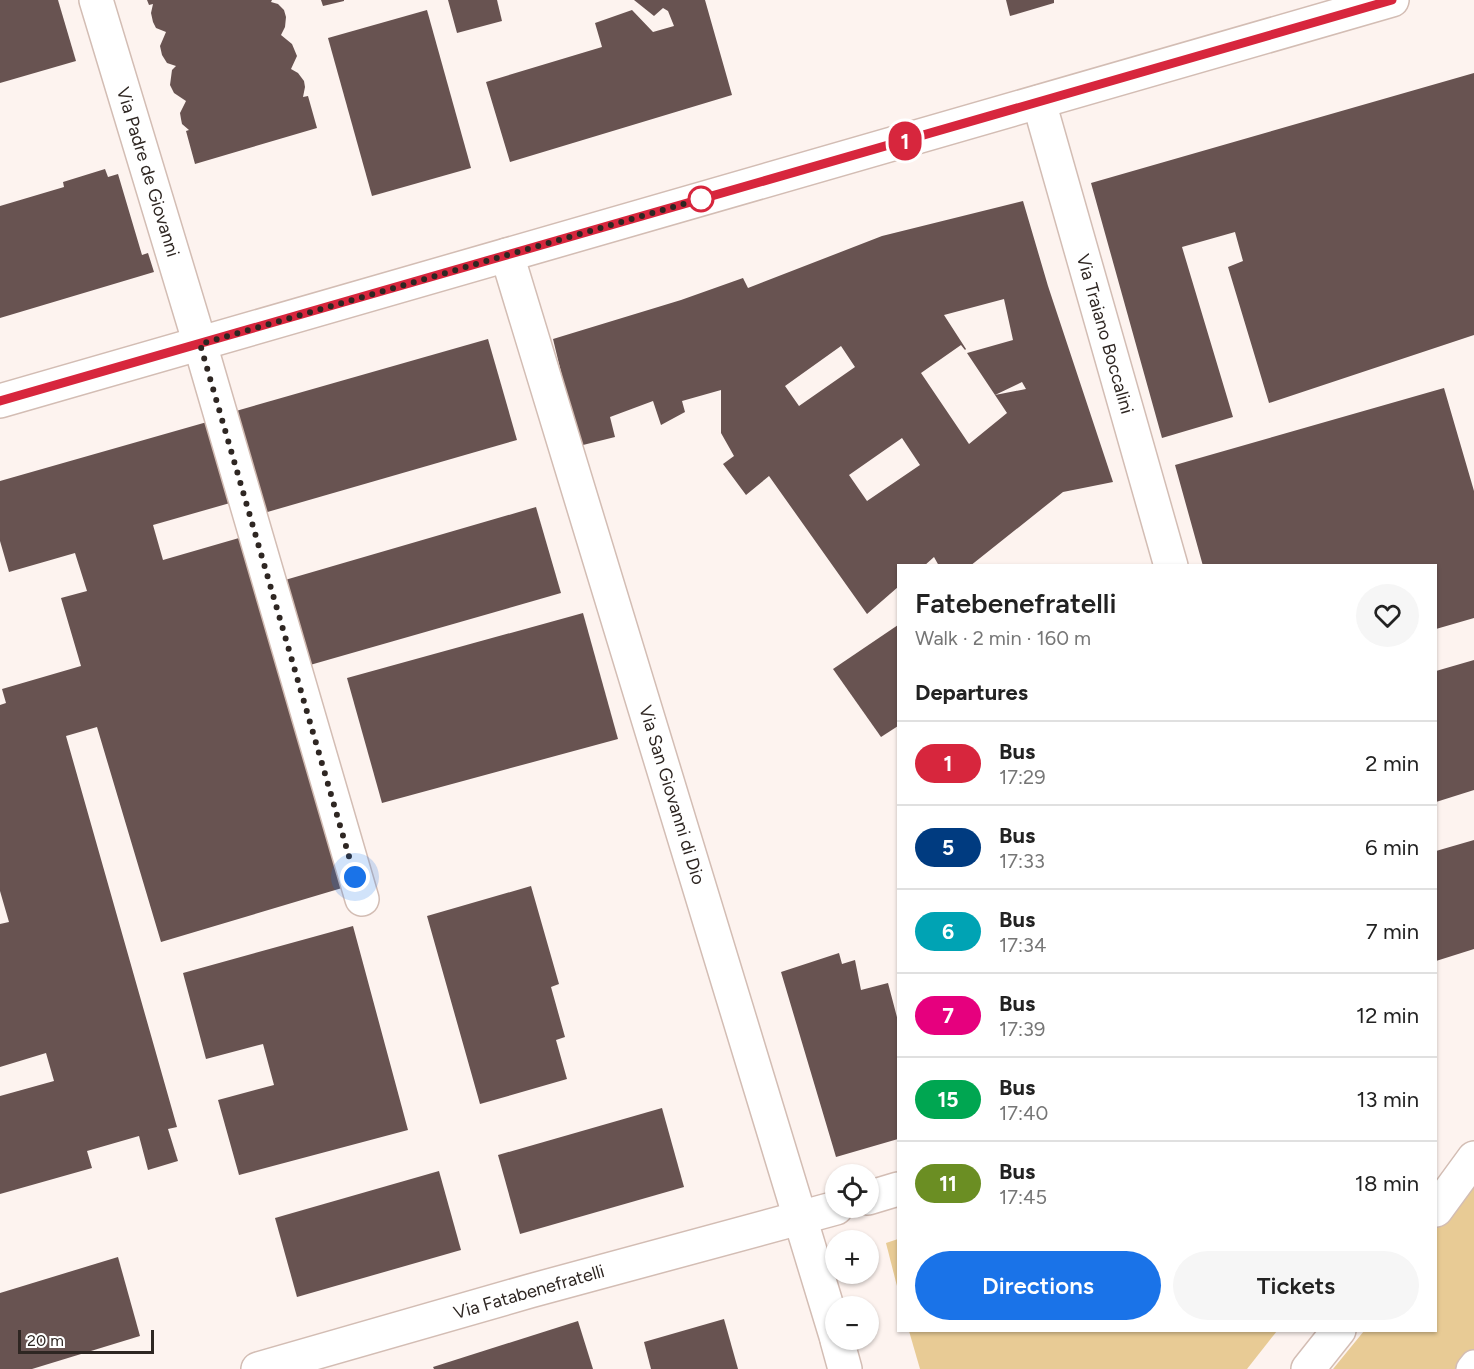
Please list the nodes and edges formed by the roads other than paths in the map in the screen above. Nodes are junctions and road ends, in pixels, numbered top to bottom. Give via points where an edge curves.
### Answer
1 (96, 0) edge
2 (1392, 0) edge
3 (1039, 102) junction
4 (507, 255) junction
5 (200, 344) junction
6 (0, 401) edge
7 (1170, 564) edge
8 (362, 899) dead end
9 (1474, 1158) edge
10 (897, 1189) edge
11 (879, 1195) edge
12 (1437, 1209) edge
13 (825, 1211) edge
14 (801, 1218) junction
15 (825, 1300) edge
16 (1337, 1332) edge
17 (839, 1350) edge
18 (1474, 1364) edge
19 (258, 1369) edge
20 (845, 1369) edge
21 (1308, 1369) edge
22 (1470, 1369) edge

1 - 5 street, Via Padre de Giovanni
2 - 3 street
3 - 4 street
3 - 7 street, Via Traiano Boccalini
4 - 5 street
4 - 14 street, Via San Giovanni di Dio
5 - 6 street
5 - 8 street, Via Padre de Giovanni
9 - 12 street
10 - 11 street
13 - 14 street, Via Fatabenefratelli
14 - 15 street, Via San Giovanni di Dio
14 - 19 street, Via Fatabenefratelli
16 - 21 street
17 - 20 street, Via San Giovanni di Dio
18 - 22 street

